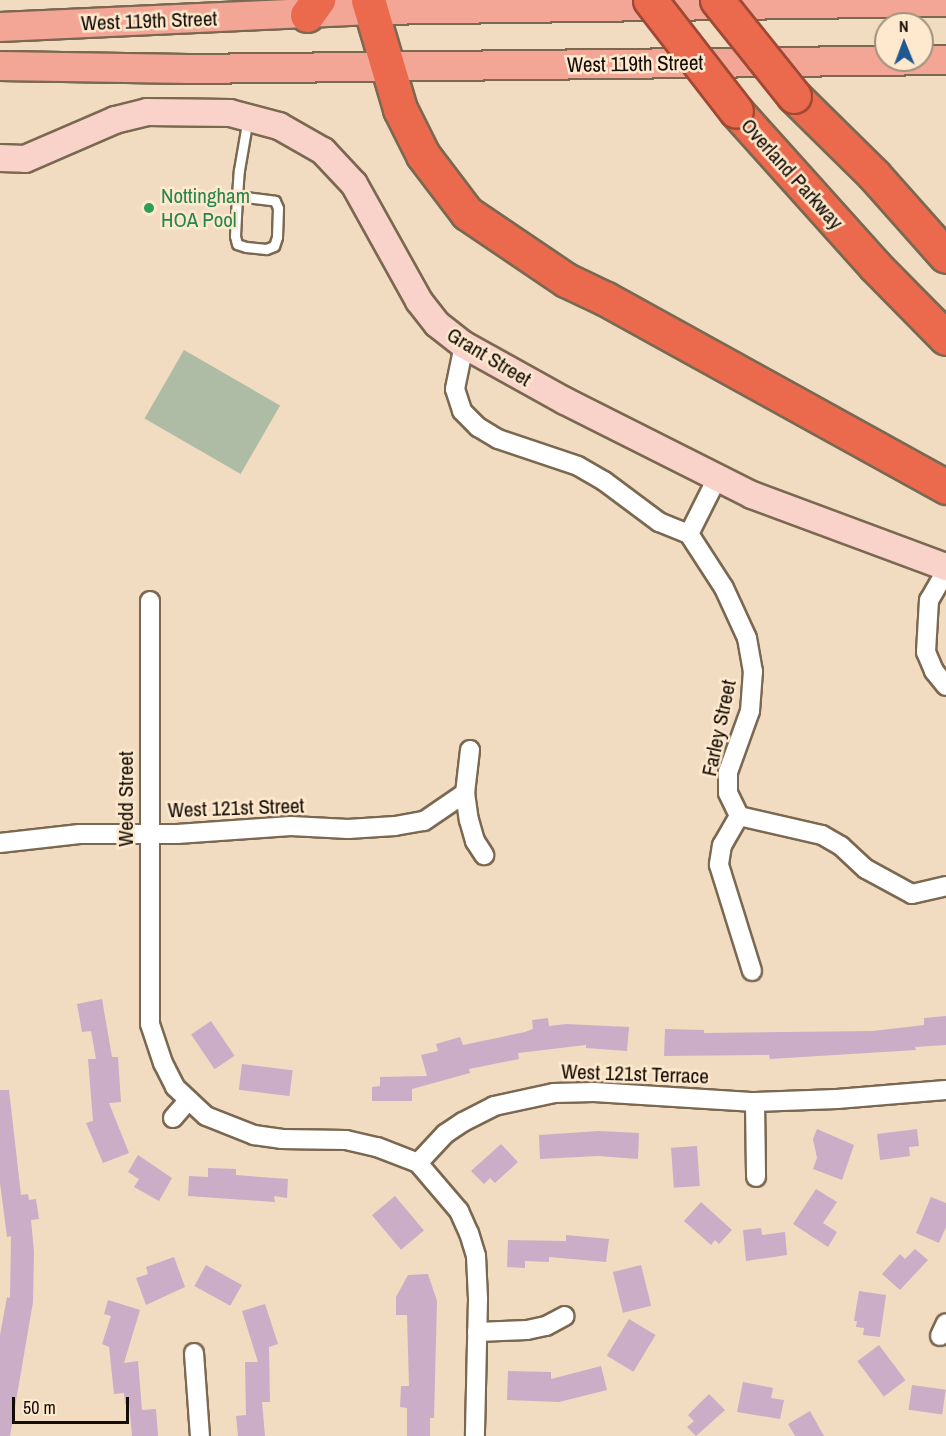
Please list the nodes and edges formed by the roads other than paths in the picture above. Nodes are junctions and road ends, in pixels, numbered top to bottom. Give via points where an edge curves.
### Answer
1 (650, 0) edge
2 (717, 0) edge
3 (946, 2) edge
4 (370, 5) edge
5 (312, 7) edge
6 (0, 27) edge
7 (946, 60) edge
8 (0, 66) edge
9 (387, 67) junction
10 (249, 116) junction
11 (0, 159) edge
12 (237, 196) junction
13 (946, 256) edge
14 (946, 338) edge
15 (464, 345) junction
16 (717, 478) junction
17 (946, 487) edge
18 (689, 534) junction
19 (946, 569) edge
20 (150, 601) dead end
21 (946, 686) edge
22 (470, 750) dead end
23 (465, 793) junction
24 (739, 816) junction
25 (148, 834) junction
26 (0, 843) edge
27 (484, 855) dead end
28 (946, 885) edge
29 (752, 971) dead end
30 (946, 1090) edge
31 (188, 1101) junction
32 (755, 1102) junction
33 (173, 1118) dead end
34 (418, 1163) junction
35 (756, 1177) dead end
36 (566, 1316) dead end
37 (477, 1332) junction
38 (194, 1353) dead end
39 (200, 1436) edge
40 (475, 1436) edge

1 - 14 highway, Overland Parkway, bridge via 736,111 875,266
2 - 13 highway, bridge via 794,96 874,175
3 - 4 main road, West 119th Street
4 - 5 main road, West 119th Street
4 - 9 highway
5 - 6 main road, West 119th Street
7 - 9 main road, West 119th Street
8 - 9 main road, West 119th Street
9 - 17 highway via 400,109 423,155 467,213 566,280
10 - 11 street, Grant Street via 207,111 147,112 115,120 25,159
10 - 12 lane
10 - 15 street, Grant Street via 301,137 340,168 354,184 419,301 437,324
12 - 12 lane via 237,244 246,248 274,246 278,208 275,201
15 - 16 street, Grant Street
15 - 18 street via 455,389 462,411 478,427 498,439 578,466 659,522
16 - 18 street
16 - 19 street, Grant Street
18 - 24 street, Farley Street via 729,596 752,656 750,711 728,772 728,793
19 - 21 street via 929,600 926,652
20 - 25 street, Wedd Street
22 - 23 street
23 - 25 street, West 121st Street via 424,821 395,826
23 - 27 street via 475,841
24 - 28 street via 822,835 841,846 866,870 912,894
24 - 29 street via 722,845 719,865
25 - 26 street, West 121st Street via 79,834
25 - 31 street, Wedd Street via 150,1024 175,1087
30 - 32 street, West 121st Terrace via 837,1100
31 - 33 street
31 - 34 street via 206,1116 254,1135 346,1140
32 - 34 street, West 121st Terrace via 594,1092 524,1097 494,1106 463,1122 445,1134
32 - 35 street
34 - 37 street via 446,1194 470,1233 478,1272
36 - 37 street via 527,1330
37 - 40 street
38 - 39 street

